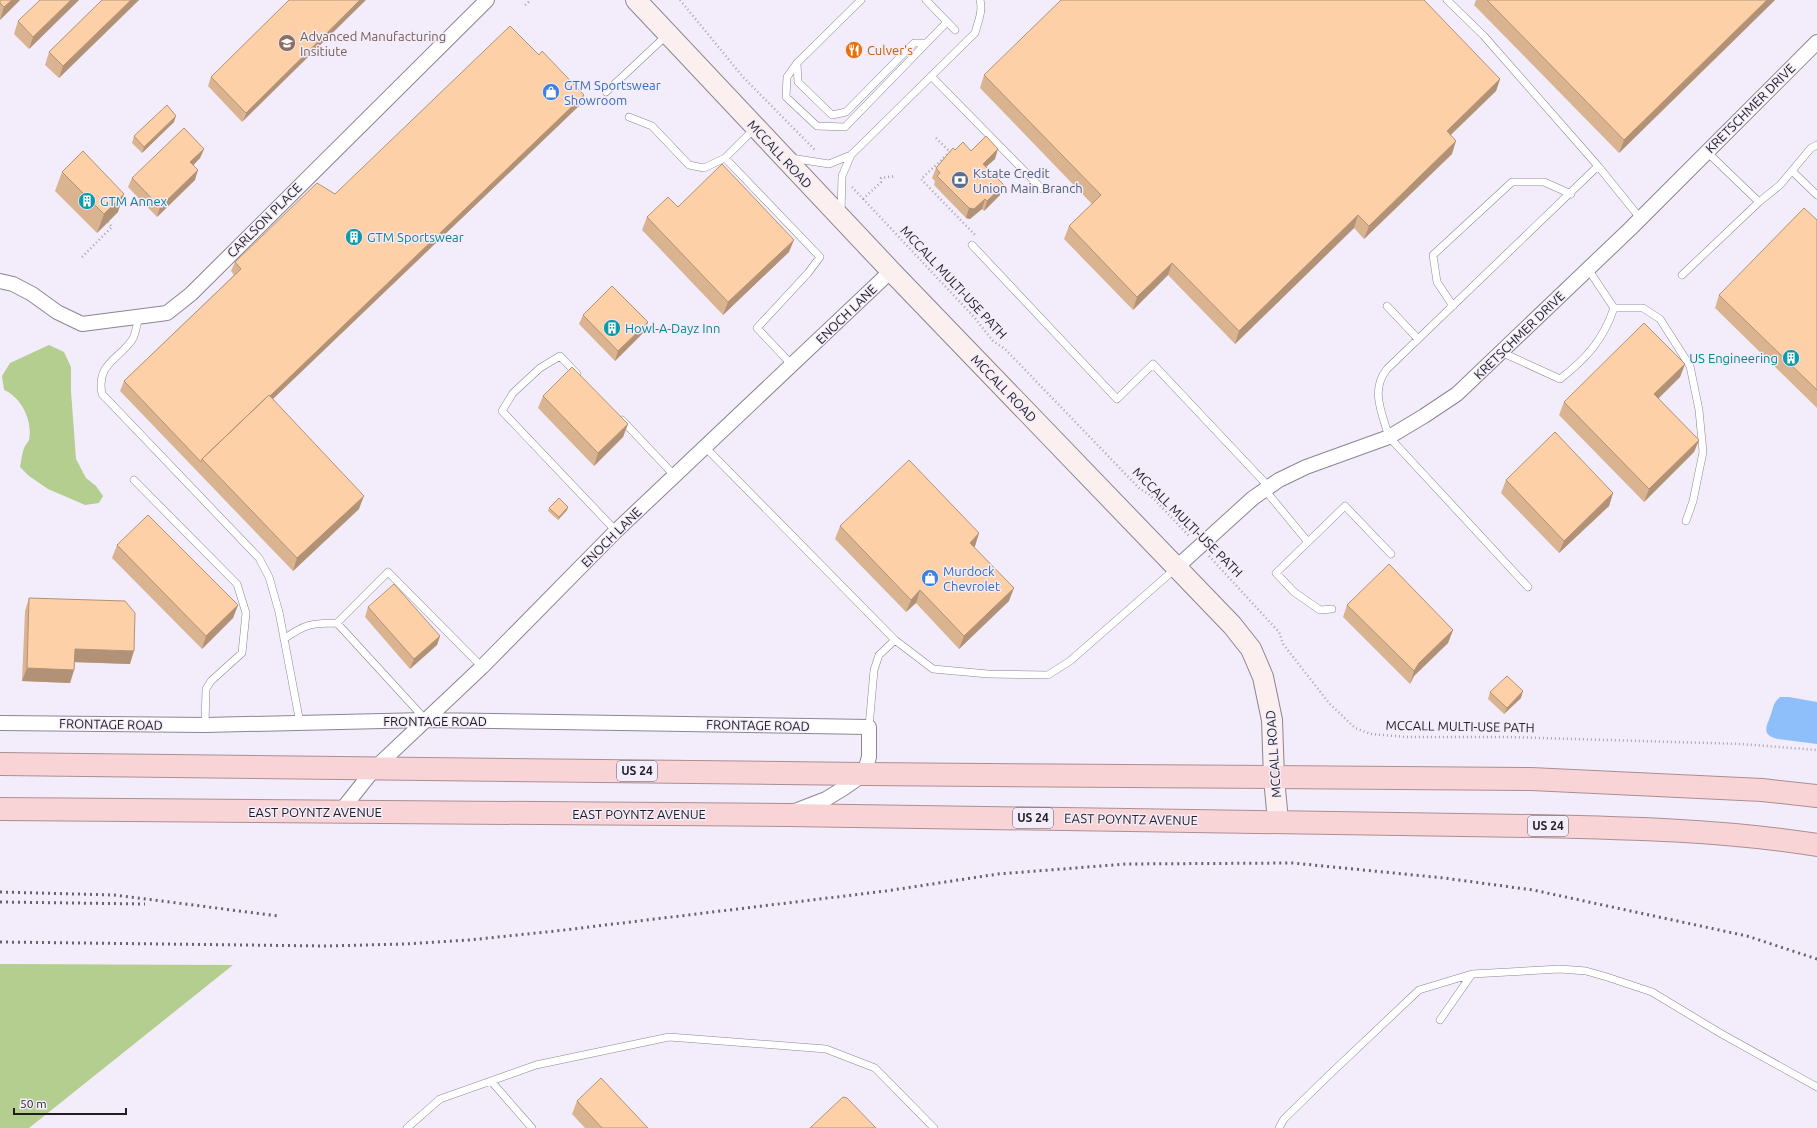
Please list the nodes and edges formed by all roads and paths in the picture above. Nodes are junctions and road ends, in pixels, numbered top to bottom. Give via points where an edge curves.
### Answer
1 (487, 0) edge
2 (531, 0) edge
3 (636, 0) edge
4 (680, 0) edge
5 (861, 0) edge
6 (926, 0) edge
7 (980, 0) edge
8 (1447, 0) edge
9 (525, 5) dead end
10 (947, 22) junction
11 (955, 30) dead end
12 (668, 34) junction
13 (1817, 42) edge
14 (926, 43) junction
15 (797, 64) junction
16 (931, 76) junction
17 (606, 92) dead end
18 (630, 117) dead end
19 (756, 128) junction
20 (936, 138) dead end
21 (1817, 145) edge
22 (950, 152) junction
23 (1707, 152) junction
24 (851, 154) junction
25 (954, 155) edge
26 (783, 157) junction
27 (725, 158) junction
28 (829, 164) junction
29 (1598, 166) junction
30 (1792, 170) junction
31 (842, 176) junction
32 (895, 176) dead end
33 (1042, 189) dead end
34 (1571, 194) junction
35 (1817, 195) edge
36 (863, 199) junction
37 (1759, 202) junction
38 (1640, 218) junction
39 (841, 219) junction
40 (108, 222) edge
41 (979, 238) dead end
42 (972, 245) dead end
43 (82, 257) dead end
44 (1588, 269) junction
45 (891, 271) junction
46 (1682, 275) dead end
47 (0, 281) edge
48 (1387, 306) dead end
49 (1453, 306) junction
50 (1614, 308) junction
51 (139, 316) junction
52 (1418, 339) junction
53 (1501, 352) junction
54 (792, 366) junction
55 (582, 379) edge
56 (614, 412) edge
57 (1389, 437) junction
58 (705, 447) junction
59 (674, 475) junction
60 (134, 480) dead end
61 (1267, 488) junction
62 (1686, 521) dead end
63 (616, 531) junction
64 (1308, 542) junction
65 (1199, 546) junction
66 (1391, 554) dead end
67 (1177, 567) junction
68 (1528, 587) dead end
69 (1332, 608) dead end
70 (337, 623) junction
71 (284, 640) junction
72 (895, 640) junction
73 (482, 666) junction
74 (426, 720) junction
75 (0, 723) edge
76 (300, 723) junction
77 (205, 725) junction
78 (869, 727) junction
79 (1817, 750) edge
80 (0, 764) edge
81 (375, 768) junction
82 (864, 774) junction
83 (1274, 778) junction
84 (1817, 796) edge
85 (0, 809) edge
86 (340, 812) junction
87 (787, 814) junction
88 (1278, 821) junction
89 (1817, 846) edge
90 (1472, 974) junction
91 (1440, 1020) dead end
92 (491, 1081) junction
93 (1817, 1087) edge
94 (407, 1128) edge
95 (532, 1128) edge
96 (934, 1128) edge
97 (1278, 1128) edge

1 - 51 street, CARLSON PLACE via 191,294 167,313
2 - 9 path
3 - 12 main road, MCCALL ROAD
4 - 28 path via 743,77
5 - 15 lane
6 - 10 lane
7 - 16 lane via 980,18 975,33
8 - 29 lane via 1484,36
10 - 11 lane
10 - 14 lane
12 - 17 lane
12 - 19 main road, MCCALL ROAD
13 - 23 street, KRETSCHMER DRIVE
14 - 15 lane via 914,43 846,112 832,115 798,82
14 - 15 lane via 845,127 817,126 786,97 787,77
16 - 24 lane
16 - 33 lane
18 - 27 lane via 652,126 689,166 704,168
19 - 26 main road, MCCALL ROAD
19 - 27 lane
20 - 22 path
21 - 30 lane via 1811,148
22 - 25 path
22 - 41 path via 921,180
23 - 37 lane
23 - 38 street, KRETSCHMER DRIVE
24 - 28 lane
24 - 31 lane
26 - 28 lane
26 - 39 main road, MCCALL ROAD
27 - 54 lane via 820,257 756,328
29 - 34 lane
29 - 38 lane
30 - 35 lane
30 - 37 lane via 1780,185
31 - 36 path, MCCALL MULTI-USE PATH
31 - 39 lane
32 - 36 path via 881,178 881,182
34 - 49 lane
34 - 49 lane via 1544,182 1512,182 1433,255 1437,282
36 - 65 path, MCCALL MULTI-USE PATH via 974,317 993,341 1005,349 1139,488
37 - 46 lane
38 - 44 street, KRETSCHMER DRIVE
39 - 45 main road, MCCALL ROAD
40 - 43 path via 112,227
42 - 61 lane via 1117,399 1153,364
44 - 50 lane
44 - 53 street, KRETSCHMER DRIVE
45 - 54 street, ENOCH LANE
45 - 67 main road, MCCALL ROAD
47 - 51 street, CARLSON PLACE via 13,284 57,312 82,324
48 - 52 lane
49 - 52 lane
50 - 53 lane via 1608,326 1598,343 1575,367 1560,378
50 - 62 lane via 1643,308 1660,319 1690,366 1699,410 1703,452 1693,501
51 - 71 lane via 133,340 102,372 102,394 258,558 269,577
52 - 57 lane via 1387,368 1378,386 1380,409
53 - 57 street, KRETSCHMER DRIVE via 1457,394
54 - 58 street, ENOCH LANE
55 - 63 lane via 560,356 540,368 513,393 502,412
56 - 59 lane
57 - 61 street, KRETSCHMER DRIVE via 1306,467
57 - 68 lane
58 - 59 street, ENOCH LANE
58 - 72 lane
59 - 63 street, ENOCH LANE
60 - 77 lane via 237,584 246,613 242,653 211,681 206,689
61 - 64 lane
61 - 65 street, KRETSCHMER DRIVE
63 - 73 street, ENOCH LANE
64 - 66 lane via 1345,506
64 - 69 lane via 1276,573 1294,592 1320,610
65 - 67 street, KRETSCHMER DRIVE
65 - 79 path, MCCALL MULTI-USE PATH via 1279,632 1283,644 1329,703 1355,728 1371,734 1407,737 1507,736 1742,744
67 - 72 lane via 1070,661 1048,675 988,674 933,669
67 - 83 main road, MCCALL ROAD via 1251,649 1263,677 1272,720
70 - 71 lane via 316,623 300,628
70 - 73 lane via 388,572
70 - 74 lane
71 - 76 lane
72 - 78 lane via 879,655 874,670
73 - 74 street, ENOCH LANE
74 - 76 street, FRONTAGE ROAD
74 - 78 street, FRONTAGE ROAD
74 - 81 street, ENOCH LANE
75 - 77 street, FRONTAGE ROAD
76 - 77 street, FRONTAGE ROAD
78 - 82 street via 869,757
80 - 81 highway, US 24
81 - 82 highway, US 24
81 - 86 street, ENOCH LANE
82 - 83 highway, US 24
82 - 87 street via 826,799
83 - 84 highway, US 24 via 1531,779 1762,790
83 - 88 main road, MCCALL ROAD
85 - 86 highway, EAST POYNTZ AVENUE / US 24
86 - 87 highway, EAST POYNTZ AVENUE / US 24
87 - 88 highway, EAST POYNTZ AVENUE / US 24
88 - 89 highway, US 24 via 1648,829 1731,835
90 - 91 lane
90 - 93 lane via 1560,969 1586,971 1607,977 1652,992
90 - 97 lane via 1419,990 1317,1086
92 - 94 lane via 440,1099
92 - 95 lane
92 - 96 lane via 536,1065 669,1038 826,1049 875,1068

